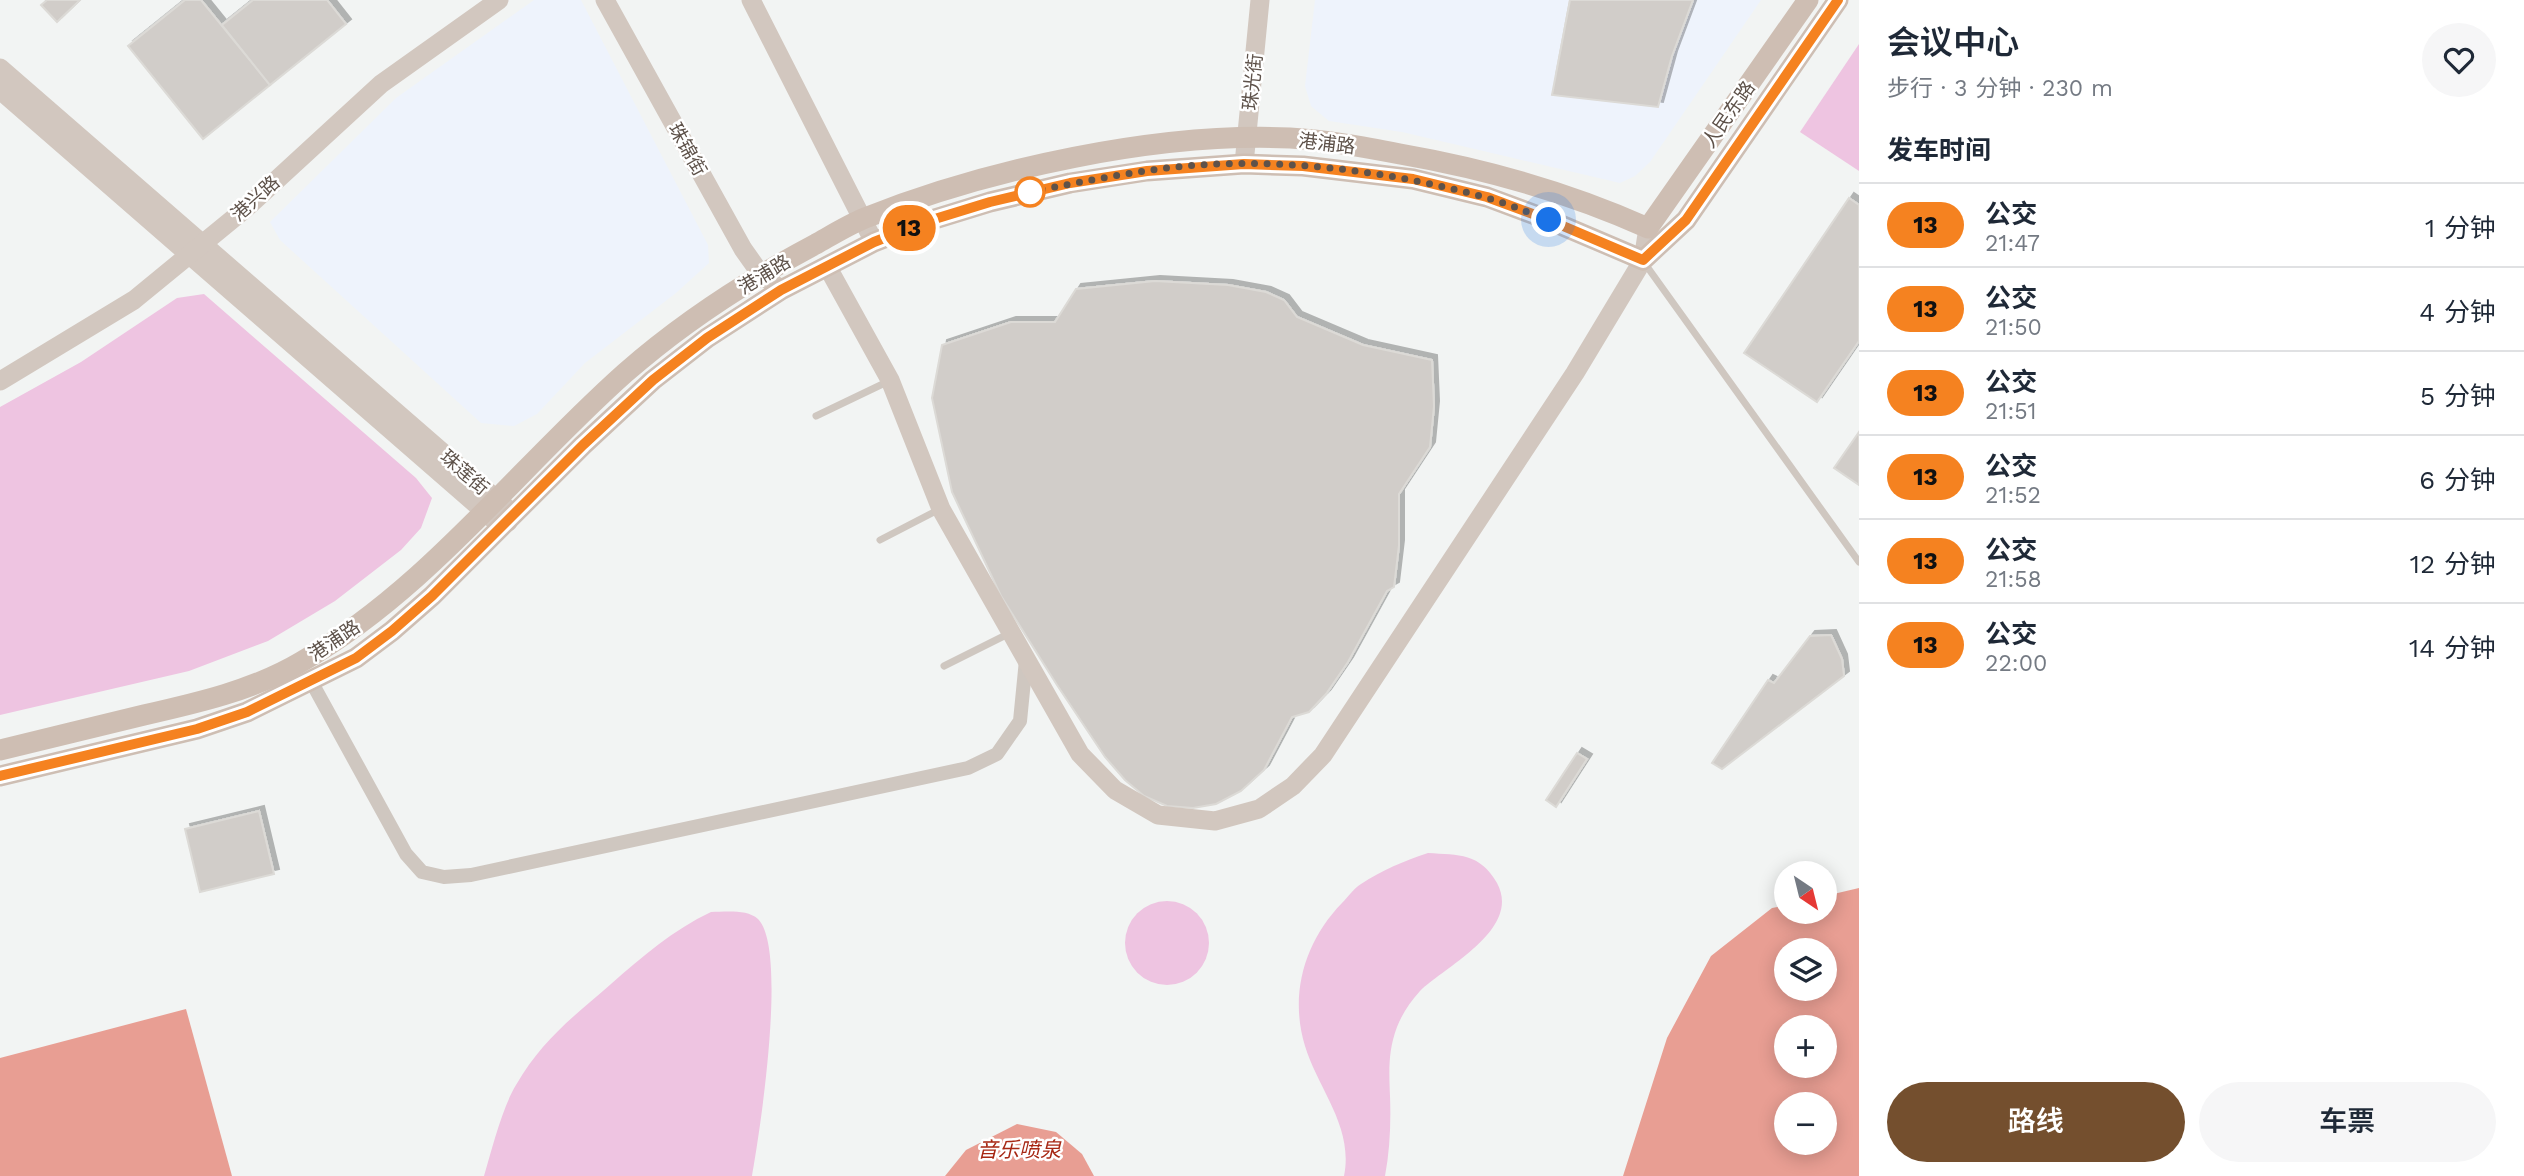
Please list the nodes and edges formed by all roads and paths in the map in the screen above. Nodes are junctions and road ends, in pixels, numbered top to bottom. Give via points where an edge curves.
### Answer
1 (499, 0) edge
2 (606, 0) edge
3 (751, 0) edge
4 (1260, 0) edge
5 (1808, 0) edge
6 (1838, 0) edge
7 (0, 68) edge
8 (0, 90) edge
9 (1246, 138) junction
10 (1244, 164) junction
11 (862, 219) junction
12 (1648, 228) junction
13 (874, 242) junction
14 (196, 249) junction
15 (1643, 260) junction
16 (827, 266) junction
17 (760, 273) junction
18 (781, 290) junction
19 (890, 380) junction
20 (0, 381) edge
21 (816, 416) dead end
22 (490, 505) junction
23 (941, 509) junction
24 (508, 522) junction
25 (880, 540) dead end
26 (1859, 562) edge
27 (1011, 633) junction
28 (1026, 660) junction
29 (944, 666) dead end
30 (311, 681) junction
31 (0, 750) edge
32 (0, 776) edge

1 - 14 main road, 港兴路 via 381,84
2 - 17 main road, 珠锦街
3 - 11 main road
4 - 9 main road, 珠光街
5 - 12 main road, 人民东路
6 - 15 main road, 人民东路 via 1686,220
7 - 14 main road, 珠莲街
8 - 14 main road, 珠莲街
9 - 10 main road, 珠光街
9 - 11 main road, 港浦路 via 1065,160 966,184
9 - 12 main road, 港浦路 via 1318,141 1466,166 1552,190
10 - 13 main road, 港浦路 via 1070,183 990,202
10 - 15 main road, 港浦路 via 1413,179 1499,202
11 - 13 main road
11 - 17 main road, 港浦路
12 - 15 main road
13 - 16 main road, 港浦路
14 - 20 main road, 港兴路 via 134,300
14 - 22 main road, 珠莲街
15 - 26 lane
15 - 28 main road via 1575,373 1323,755 1293,786 1259,809 1215,821 1158,815 1115,790 1080,754
16 - 18 main road, 港浦路
16 - 19 main road
17 - 18 main road, 珠锦街
17 - 22 main road, 港浦路 via 627,372
18 - 24 main road, 港浦路 via 653,380
19 - 21 lane
19 - 23 main road
22 - 24 main road, 珠莲街 via 510,511
22 - 31 main road, 港浦路 via 392,599 297,665 188,705
23 - 25 lane
23 - 27 main road
24 - 30 main road, 港浦路 via 392,631 356,658
27 - 28 main road
27 - 29 lane
28 - 30 street via 1020,721 997,754 968,768 471,875 444,877 422,872 406,854
30 - 32 main road, 港浦路 via 247,712 197,729

